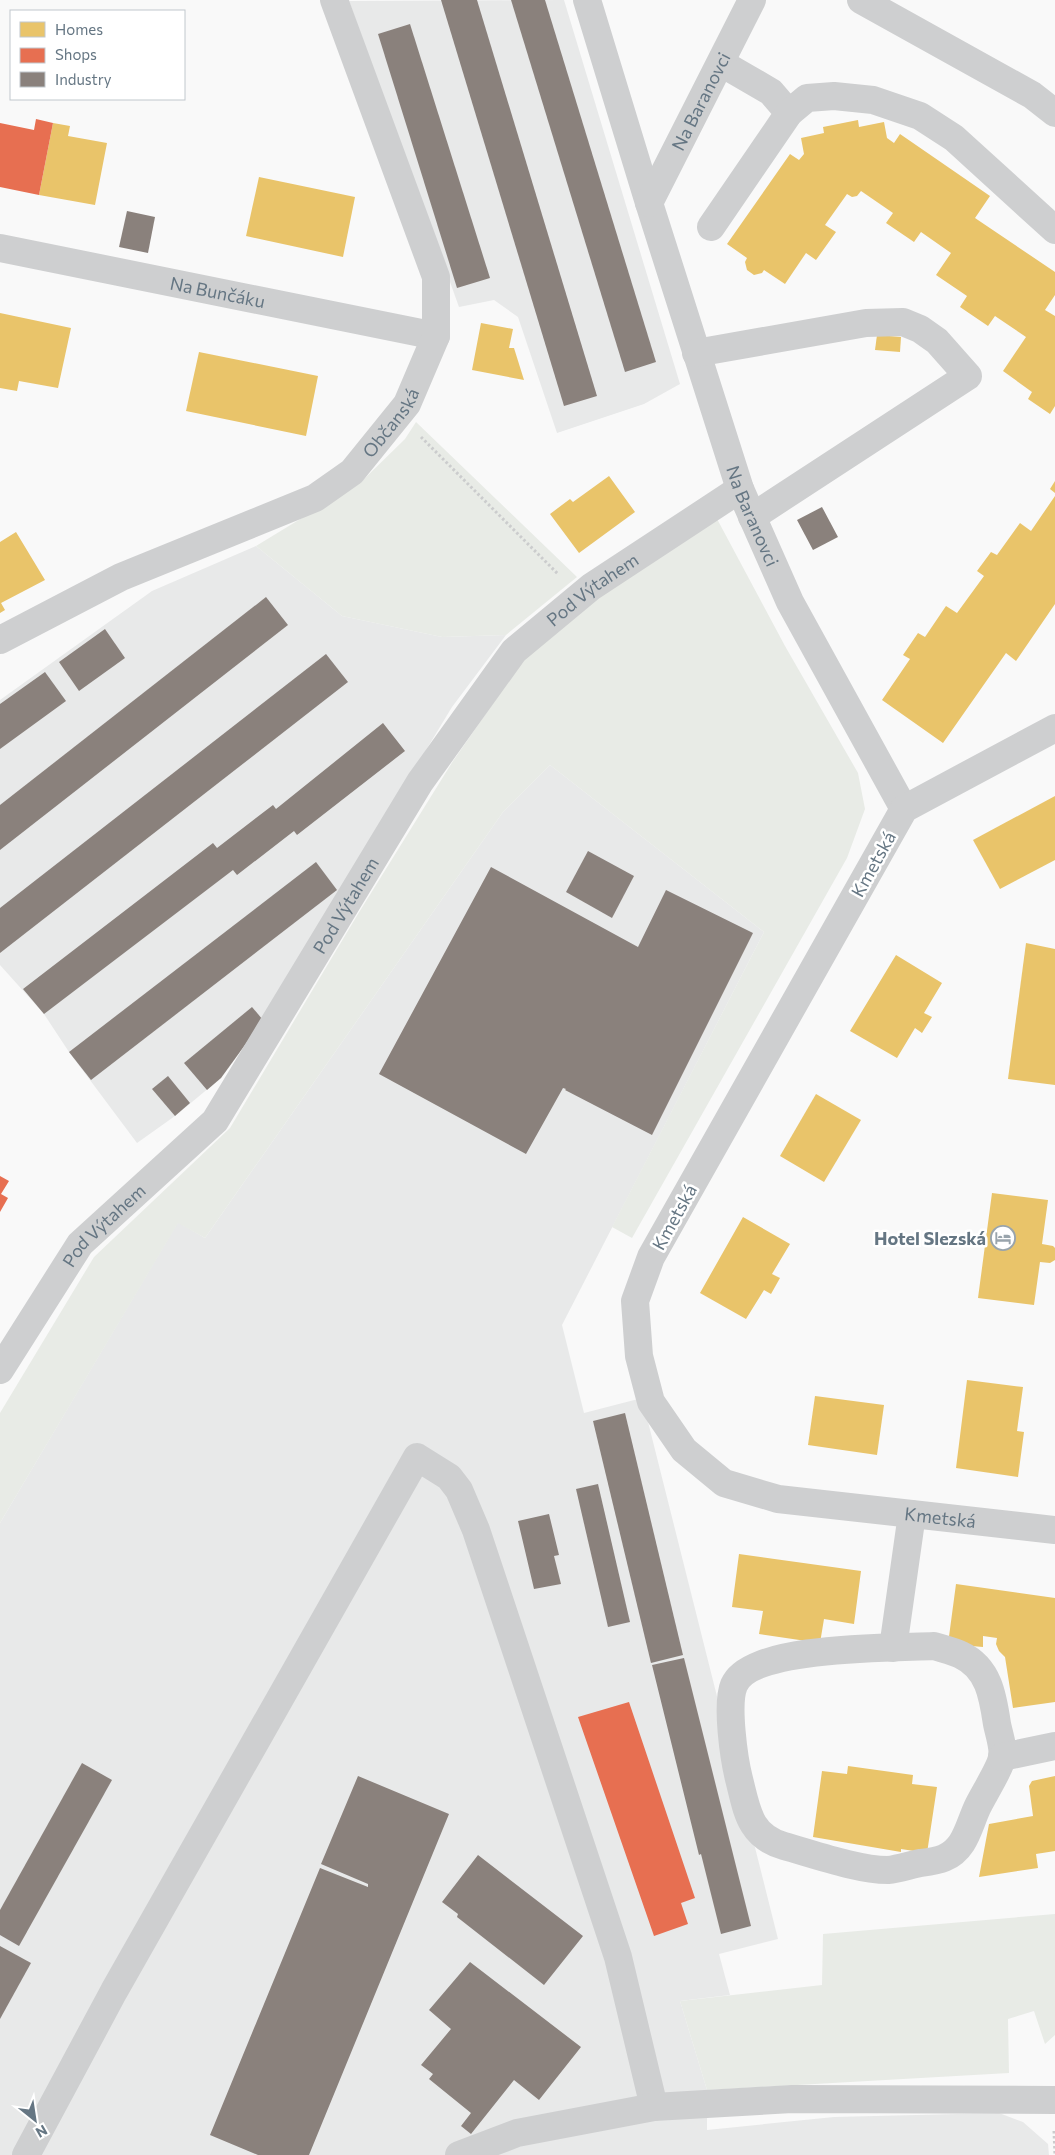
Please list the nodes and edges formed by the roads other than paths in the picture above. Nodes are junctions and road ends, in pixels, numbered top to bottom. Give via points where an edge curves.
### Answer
1 (334, 0) edge
2 (587, 0) edge
3 (752, 0) edge
4 (861, 0) edge
5 (721, 62) junction
6 (1055, 112) edge
7 (790, 113) junction
8 (649, 203) junction
9 (711, 227) dead end
10 (1055, 230) edge
11 (0, 248) edge
12 (436, 336) junction
13 (696, 353) junction
14 (740, 489) junction
15 (752, 517) junction
16 (0, 640) edge
17 (1055, 728) edge
18 (904, 809) junction
19 (0, 1370) edge
20 (912, 1514) junction
21 (1055, 1530) edge
22 (893, 1648) junction
23 (1055, 1746) edge
24 (1002, 1757) junction
25 (1055, 2100) edge
26 (654, 2107) junction
27 (26, 2155) edge
28 (459, 2155) edge

1 - 12 street, Občanská via 436,277
2 - 8 street, Na Baranovci
3 - 5 street, Na Baranovci
4 - 6 street
5 - 7 street via 772,92
5 - 8 street, Na Baranovci
7 - 9 street
7 - 10 street via 807,98 834,96 873,100 920,116 954,138
8 - 13 street, Na Baranovci
11 - 12 street, Na Bunčáku
12 - 16 street, Občanská via 408,404 352,472 315,498 121,577
13 - 14 street, Na Baranovci
13 - 15 street via 866,323 903,322 937,340 968,376
14 - 15 street, Na Baranovci
14 - 19 street, Pod Výtahem via 580,596 514,650 420,782 214,1121 80,1244
15 - 18 street, Na Baranovci via 790,602
17 - 18 street
18 - 20 street, Kmetská via 651,1257 636,1301 639,1356 651,1402 684,1450 724,1482 778,1499
20 - 21 street, Kmetská
20 - 22 street
22 - 24 street via 934,1646 962,1655 976,1665 993,1695
22 - 24 street via 783,1657 748,1670 739,1678 732,1699 732,1739 748,1816 757,1831 764,1838 781,1845 864,1868 888,1870 942,1859 956,1851 963,1842
23 - 24 street
25 - 26 street via 792,2099
26 - 27 street via 618,1957 476,1530 459,1490 448,1477 417,1457 114,1991
26 - 28 street via 517,2132

